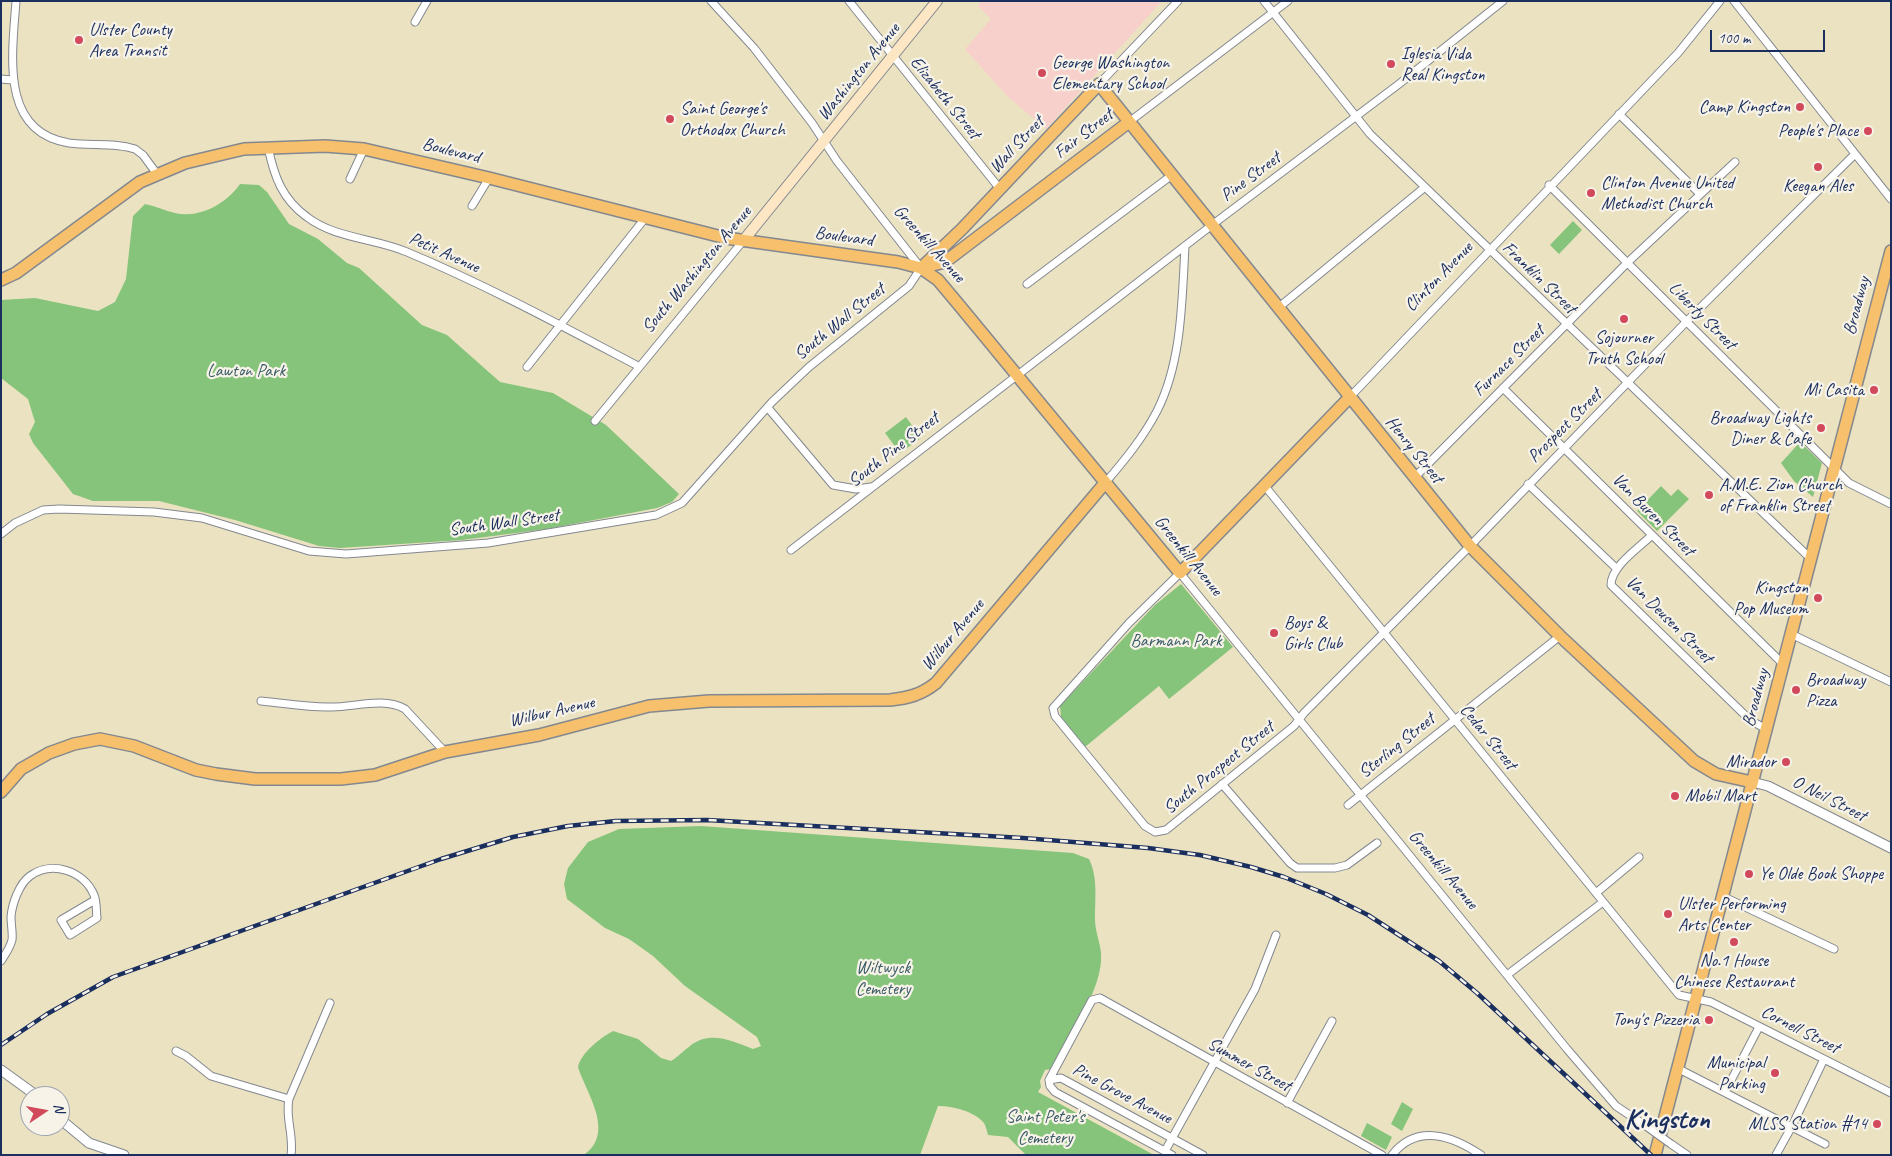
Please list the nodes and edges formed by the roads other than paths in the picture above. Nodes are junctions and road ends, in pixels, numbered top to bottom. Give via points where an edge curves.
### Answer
1 (16, 1) edge
2 (426, 1) edge
3 (711, 1) edge
4 (849, 1) edge
5 (937, 1) edge
6 (1178, 1) edge
7 (1264, 1) edge
8 (1288, 1) edge
9 (1503, 1) edge
10 (1720, 1) edge
11 (1734, 1) edge
12 (1273, 13) junction
13 (415, 22) dead end
14 (893, 56) junction
15 (1, 78) edge
16 (12, 80) junction
17 (1099, 84) junction
18 (1619, 114) junction
19 (1356, 117) junction
20 (1129, 122) junction
21 (824, 140) junction
22 (268, 147) junction
23 (364, 149) junction
24 (1855, 154) junction
25 (1735, 162) dead end
26 (157, 174) junction
27 (1172, 175) junction
28 (489, 178) junction
29 (350, 179) dead end
30 (1549, 186) junction
31 (1425, 187) junction
32 (1000, 190) junction
33 (1700, 194) junction
34 (1891, 199) edge
35 (472, 206) dead end
36 (646, 217) junction
37 (1212, 225) junction
38 (742, 241) junction
39 (1185, 246) junction
40 (1489, 250) junction
41 (1891, 250) edge
42 (1627, 264) junction
43 (921, 268) junction
44 (1, 280) edge
45 (1027, 284) dead end
46 (1278, 308) junction
47 (1686, 322) junction
48 (560, 324) junction
49 (1566, 324) junction
50 (638, 366) junction
51 (527, 367) dead end
52 (1017, 375) junction
53 (1628, 384) junction
54 (1502, 388) junction
55 (1349, 398) junction
56 (768, 408) junction
57 (595, 421) dead end
58 (1564, 448) junction
59 (1834, 468) junction
60 (1414, 478) junction
61 (1105, 483) junction
62 (1528, 484) junction
63 (1264, 485) junction
64 (872, 487) junction
65 (1891, 504) edge
66 (1, 534) edge
67 (1652, 535) junction
68 (1470, 546) junction
69 (791, 550) dead end
70 (1812, 559) junction
71 (1617, 569) junction
72 (1180, 574) junction
73 (1383, 633) junction
74 (1791, 634) junction
75 (1560, 636) junction
76 (1783, 664) junction
77 (1891, 682) edge
78 (261, 701) dead end
79 (1298, 720) junction
80 (1454, 720) junction
81 (1766, 729) junction
82 (445, 752) junction
83 (1752, 782) junction
84 (1222, 784) junction
85 (1, 792) edge
86 (1360, 795) junction
87 (1348, 805) dead end
88 (1377, 843) dead end
89 (1891, 848) edge
90 (1639, 857) dead end
91 (1596, 893) junction
92 (1722, 896) junction
93 (95, 900) junction
94 (1603, 902) junction
95 (1276, 935) dead end
96 (1834, 949) dead end
97 (1, 961) edge
98 (1507, 975) junction
99 (1695, 998) junction
100 (330, 1004) dead end
101 (1332, 1021) dead end
102 (1759, 1026) junction
103 (176, 1052) dead end
104 (1824, 1059) junction
105 (1212, 1062) junction
106 (1677, 1068) junction
107 (1, 1070) edge
108 (1049, 1080) junction
109 (23, 1086) edge
110 (1726, 1092) junction
111 (1891, 1093) edge
112 (289, 1099) junction
113 (1286, 1103) junction
114 (1792, 1126) junction
115 (70, 1127) edge
116 (1172, 1138) junction
117 (1825, 1144) dead end
118 (1168, 1153) edge
119 (124, 1155) edge
120 (291, 1155) edge
121 (1203, 1155) edge
122 (1382, 1155) edge
123 (1392, 1155) edge
124 (1482, 1155) edge
125 (1655, 1155) edge
126 (1687, 1155) edge
127 (1776, 1155) edge

1 - 16 street
2 - 13 street
3 - 21 street, Greenkill Avenue via 754,48
4 - 14 street, Elizabeth Street
5 - 14 main road, Washington Avenue
6 - 17 street, Wall Street
7 - 12 street, Franklin Street
8 - 12 street, Fair Street
9 - 19 street, Pine Street
10 - 18 street, Clinton Avenue via 1678,53
11 - 24 street
12 - 19 street, Franklin Street
12 - 20 street, Fair Street
14 - 21 main road, Washington Avenue
14 - 32 street, Elizabeth Street
15 - 16 street
16 - 26 street via 18,109 36,133 49,140 135,149
17 - 20 main road, Henry Street
17 - 32 main road, Wall Street
18 - 30 street, Clinton Avenue
18 - 33 street
19 - 31 street, Franklin Street
19 - 37 street, Pine Street
20 - 27 main road, Henry Street
20 - 43 main road, Fair Street via 945,262
21 - 38 main road, South Washington Avenue
21 - 43 street, Greenkill Avenue
22 - 23 main road, Boulevard
22 - 26 main road, Boulevard via 206,156
22 - 48 street, Petit Avenue via 278,184 288,202 308,218 337,232 407,252
23 - 28 main road, Boulevard
23 - 29 street
24 - 34 street
24 - 47 street, Prospect Street
25 - 33 street, Furnace Street
26 - 44 main road, Boulevard via 140,182 16,273
27 - 37 main road, Henry Street
27 - 45 street
28 - 35 street
28 - 36 main road, Boulevard
30 - 40 street, Clinton Avenue
30 - 42 street, Liberty Street
31 - 40 street, Franklin Street
31 - 46 street
32 - 43 main road, Wall Street
33 - 42 street, Furnace Street
36 - 38 main road, Boulevard
36 - 48 street
37 - 39 street, Pine Street
37 - 46 main road, Henry Street
38 - 43 main road, Boulevard via 898,262
38 - 50 street, South Washington Avenue
39 - 52 street, Pine Street
39 - 61 street via 1176,346 1166,389 1144,433
40 - 49 street, Franklin Street
40 - 55 street, Clinton Avenue
41 - 59 main road, Broadway
42 - 47 street, Liberty Street
42 - 49 street, Furnace Street
43 - 52 main road, Greenkill Avenue via 938,280
43 - 56 street, South Wall Street via 908,286 808,367
46 - 55 main road, Henry Street
47 - 53 street, Prospect Street
47 - 59 street, Liberty Street
48 - 50 street, Petit Avenue
48 - 51 street
49 - 53 street, Franklin Street
49 - 54 street, Furnace Street
50 - 57 street, South Washington Avenue
52 - 61 main road, Greenkill Avenue
52 - 64 street, South Pine Street
53 - 58 street, Prospect Street
53 - 70 street, Franklin Street
54 - 58 street, Van Buren Street
54 - 60 street, Furnace Street
55 - 60 main road, Henry Street
55 - 63 main road, Clinton Avenue
56 - 64 street via 833,485 856,489
56 - 66 street, South Wall Street via 682,503 656,516 633,521 488,543 346,554 310,551 202,518 154,512 43,510 15,523
58 - 62 street, Prospect Street
58 - 67 street, Van Buren Street
59 - 65 street, Liberty Street via 1849,483
59 - 70 main road, Broadway
60 - 68 main road, Henry Street
61 - 72 main road, Greenkill Avenue
61 - 82 main road, Wilbur Avenue via 936,684 925,692 890,700 672,702 539,735
62 - 68 street, Prospect Street
62 - 71 street, Van Deusen Street
63 - 72 main road, Clinton Avenue
63 - 73 street, Cedar Street
64 - 69 street, South Pine Street
67 - 71 street
67 - 76 street, Van Buren Street
68 - 73 street, Prospect Street
68 - 75 main road, Henry Street
70 - 74 main road, Broadway
71 - 81 street, Van Deusen Street via 1611,585 1619,594 1750,720
72 - 79 street, Greenkill Avenue
72 - 84 street, South Prospect Street via 1129,623 1064,694 1054,710 1055,716 1145,826 1155,832 1163,832
73 - 79 street, Prospect Street
73 - 80 street, Cedar Street
74 - 76 main road, Broadway
74 - 77 street
75 - 80 street, Sterling Street
75 - 83 main road, Henry Street via 1694,760 1716,774
76 - 81 main road, Broadway
78 - 82 street via 330,708 398,705 405,708
79 - 84 street, South Prospect Street
79 - 86 street, Greenkill Avenue
80 - 86 street, Sterling Street
80 - 91 street, Cedar Street
81 - 83 main road, Broadway
82 - 85 main road, Wilbur Avenue via 375,775 319,780 255,779 196,770 134,746 100,739 74,744 28,765 12,777
83 - 89 street, O Neil Street via 1768,786
83 - 92 main road, Broadway
84 - 88 street via 1290,864 1297,868 1347,865
86 - 87 street, Sterling Street
86 - 98 street, Greenkill Avenue
90 - 91 street
91 - 94 street, Cedar Street
92 - 96 street
92 - 99 main road, Broadway
93 - 93 street via 97,918 70,935 61,920
93 - 97 street via 84,878 72,872 57,869 29,876 14,900 12,940
94 - 98 street
94 - 99 street, Cedar Street via 1679,995
95 - 105 street via 1255,989
98 - 126 street, Greenkill Avenue, bridge via 1616,1106
99 - 102 street, Cornell Street via 1711,1002
99 - 106 main road, Broadway
100 - 112 street
101 - 113 street
102 - 104 street, Cornell Street
102 - 110 street
103 - 112 street via 211,1076
104 - 111 street, Cornell Street
104 - 114 street
105 - 108 street, Summer Street via 1097,998 1092,1000
105 - 113 street, Summer Street
105 - 116 street
106 - 110 street
106 - 125 main road, Broadway
107 - 109 street
108 - 116 street, Pine Grove Avenue via 1061,1078
108 - 118 street, Pine Grove Avenue via 1055,1092
110 - 114 street
112 - 120 street
113 - 122 street, Summer Street
114 - 117 street
114 - 127 street
115 - 119 street via 89,1143
116 - 118 street
116 - 121 street, Pine Grove Avenue
123 - 124 street via 1409,1140 1423,1135 1438,1135 1453,1138

